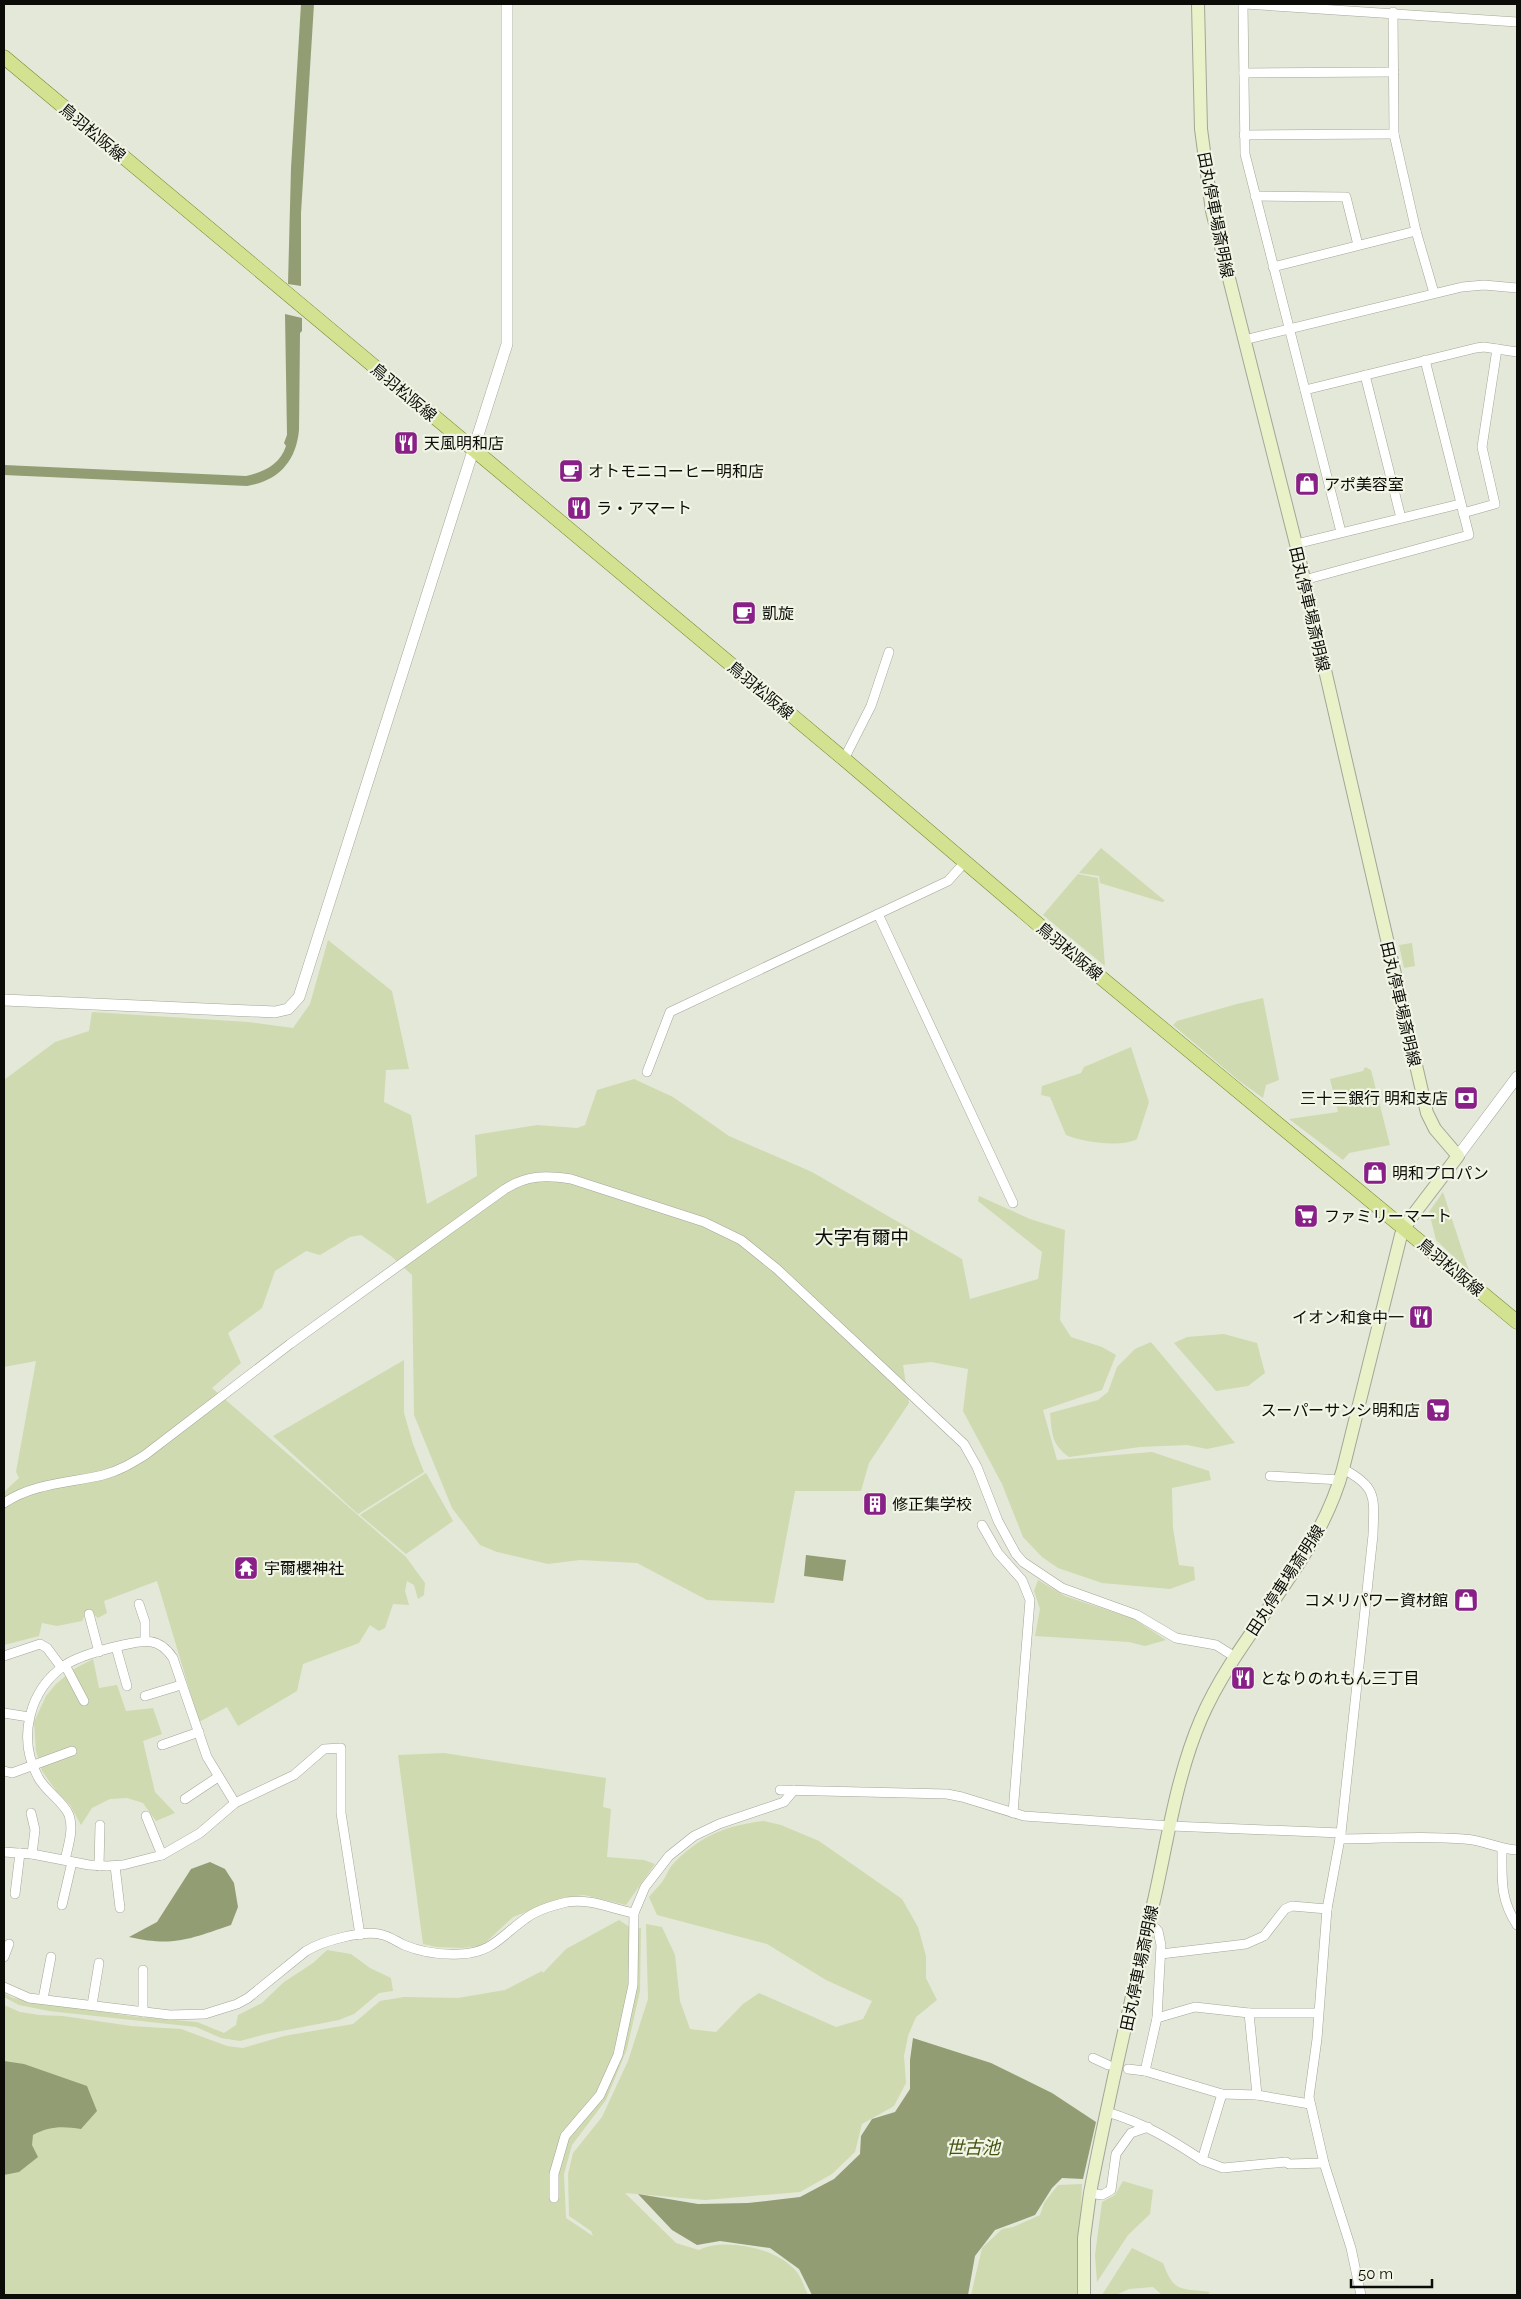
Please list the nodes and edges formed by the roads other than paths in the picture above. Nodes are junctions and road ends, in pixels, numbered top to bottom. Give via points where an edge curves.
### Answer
1 (507, 4) edge
2 (1198, 4) edge
3 (1244, 4) edge
4 (1393, 12) junction
5 (1517, 22) edge
6 (4, 58) edge
7 (1394, 72) junction
8 (1244, 74) junction
9 (1394, 134) junction
10 (1244, 135) junction
11 (1254, 196) junction
12 (1416, 231) junction
13 (1358, 244) junction
14 (1273, 267) junction
15 (1517, 288) edge
16 (1434, 293) junction
17 (1290, 330) junction
18 (1244, 340) junction
19 (1497, 349) junction
20 (1517, 352) edge
21 (1425, 360) junction
22 (1365, 375) junction
23 (1305, 390) junction
24 (473, 451) junction
25 (1460, 504) junction
26 (1463, 513) junction
27 (1402, 518) junction
28 (1341, 532) junction
29 (1296, 544) junction
30 (1304, 580) junction
31 (889, 652) dead end
32 (844, 759) junction
33 (965, 862) junction
34 (878, 914) junction
35 (4, 1000) edge
36 (647, 1072) dead end
37 (1517, 1077) edge
38 (1458, 1156) junction
39 (1013, 1203) dead end
40 (1405, 1227) junction
41 (1517, 1322) edge
42 (1342, 1475) junction
43 (1270, 1476) dead end
44 (4, 1503) edge
45 (982, 1525) dead end
46 (139, 1604) dead end
47 (89, 1614) dead end
48 (145, 1640) junction
49 (116, 1647) junction
50 (99, 1652) junction
51 (4, 1656) edge
52 (1235, 1657) junction
53 (63, 1667) junction
54 (181, 1685) junction
55 (127, 1686) dead end
56 (145, 1696) dead end
57 (84, 1701) dead end
58 (4, 1713) edge
59 (29, 1718) junction
60 (199, 1732) junction
61 (162, 1745) dead end
62 (72, 1751) dead end
63 (33, 1765) junction
64 (4, 1771) edge
65 (218, 1777) junction
66 (780, 1790) dead end
67 (794, 1790) junction
68 (185, 1799) dead end
69 (234, 1802) junction
70 (31, 1813) dead end
71 (1012, 1813) junction
72 (146, 1816) dead end
73 (100, 1825) dead end
74 (1170, 1826) junction
75 (1340, 1836) junction
76 (1502, 1850) junction
77 (1517, 1850) edge
78 (4, 1852) edge
79 (20, 1853) junction
80 (32, 1854) junction
81 (162, 1855) junction
82 (68, 1861) junction
83 (99, 1866) junction
84 (115, 1866) junction
85 (15, 1894) dead end
86 (62, 1905) dead end
87 (120, 1908) dead end
88 (1326, 1908) junction
89 (634, 1913) junction
90 (1149, 1921) junction
91 (1517, 1925) edge
92 (360, 1935) junction
93 (9, 1944) dead end
94 (1161, 1954) junction
95 (4, 1957) edge
96 (50, 1957) dead end
97 (99, 1963) dead end
98 (143, 1970) dead end
99 (4, 1987) edge
100 (43, 1999) junction
101 (92, 2005) junction
102 (143, 2012) junction
103 (1250, 2013) junction
104 (1318, 2013) junction
105 (1157, 2018) junction
106 (1093, 2058) dead end
107 (1108, 2065) dead end
108 (1128, 2069) dead end
109 (1145, 2071) junction
110 (1222, 2094) junction
111 (1257, 2095) junction
112 (1310, 2104) junction
113 (1107, 2112) junction
114 (1148, 2127) junction
115 (1202, 2160) junction
116 (1324, 2163) junction
117 (1090, 2193) junction
118 (554, 2198) dead end
119 (1084, 2295) edge
120 (1361, 2295) edge

1 - 24 street via 507,344
2 - 18 main road, 田丸停車場斎明線 via 1204,164
3 - 4 street
3 - 8 street
4 - 5 street
4 - 7 street
6 - 24 main road, 鳥羽松阪線
7 - 8 street
7 - 9 street
8 - 10 street
9 - 10 street
9 - 12 street
10 - 11 street
11 - 13 street via 1346,197
11 - 14 street
12 - 13 street
12 - 16 street
13 - 14 street
14 - 17 street
15 - 16 street via 1473,286
16 - 17 street
17 - 18 street
17 - 23 street
18 - 29 main road, 田丸停車場斎明線
19 - 20 street
19 - 21 street via 1476,348
19 - 26 street via 1482,447 1495,504
21 - 22 street
21 - 25 street
22 - 23 street
22 - 27 street
23 - 28 street
24 - 32 main road, 鳥羽松阪線
24 - 35 street via 302,989 294,1003 275,1012
25 - 26 street
25 - 27 street
26 - 30 street via 1469,535
27 - 28 street
28 - 29 street
29 - 30 main road, 田丸停車場斎明線
30 - 38 main road, 田丸停車場斎明線 via 1427,1113 1435,1129
31 - 32 street via 871,706
32 - 33 main road, 鳥羽松阪線
33 - 34 street via 948,881
33 - 40 main road, 鳥羽松阪線
34 - 36 street via 670,1012
34 - 39 street
37 - 38 street
38 - 40 main road, 田丸停車場斎明線
40 - 41 main road, 鳥羽松阪線
40 - 42 main road, 田丸停車場斎明線
42 - 43 street
42 - 52 main road, 田丸停車場斎明線 via 1313,1541
42 - 75 street via 1364,1481 1370,1489 1374,1527
44 - 52 street via 30,1489 117,1471 145,1455 290,1344 505,1190 531,1177 550,1176 571,1179 704,1222 741,1240 777,1269 964,1444 977,1467 998,1521 1023,1562 1062,1588 1137,1615 1176,1638 1216,1645
45 - 71 street via 998,1553 1022,1580 1030,1600
46 - 48 street via 145,1622
47 - 50 street
48 - 49 street
48 - 54 street via 168,1651
49 - 50 street
49 - 55 street
50 - 53 street
51 - 53 street via 40,1644 48,1648
52 - 74 main road, 田丸停車場斎明線 via 1198,1728
53 - 57 street
53 - 59 street via 41,1688
54 - 56 street
54 - 60 street
58 - 59 street
59 - 63 street via 27,1737
60 - 61 street
60 - 65 street
62 - 63 street
63 - 64 street via 12,1772
63 - 82 street via 38,1777 68,1814 71,1828
65 - 68 street
65 - 69 street
66 - 67 street
67 - 71 street via 947,1794
67 - 89 street via 784,1802 706,1828 687,1841 654,1874 637,1900
69 - 81 street via 200,1833
69 - 92 street via 286,1780 324,1749 341,1748 341,1813
70 - 80 street via 35,1830
71 - 74 street
72 - 81 street
73 - 83 street
74 - 75 street
74 - 90 main road, 田丸停車場斎明線
75 - 76 street via 1467,1839
75 - 88 street
76 - 77 street
76 - 91 street via 1503,1898
78 - 79 street
79 - 80 street
79 - 85 street
80 - 82 street
81 - 84 street
82 - 83 street
82 - 86 street
83 - 84 street
84 - 87 street
88 - 94 street via 1292,1906 1264,1936 1246,1944
88 - 104 street
89 - 92 street via 597,1903 567,1902 526,1917 493,1946 460,1954 424,1951 382,1934
89 - 118 street via 633,1985 618,2055 600,2095 565,2136 554,2174
90 - 94 street via 1160,1937
90 - 113 main road, 田丸停車場斎明線
92 - 102 street via 314,1946 261,1989 228,2008 189,2015
93 - 95 street
94 - 105 street
96 - 100 street
97 - 101 street
98 - 102 street
99 - 100 street via 18,1995
100 - 101 street
101 - 102 street
103 - 104 street
103 - 105 street via 1195,2007
103 - 111 street
104 - 112 street
105 - 109 street
106 - 107 street
108 - 109 street
109 - 110 street
110 - 111 street
110 - 115 street
111 - 112 street
112 - 116 street
113 - 114 street
113 - 117 main road, 田丸停車場斎明線
114 - 115 street
114 - 117 street via 1131,2133 1116,2154 1111,2190 1102,2195
115 - 116 street via 1223,2168 1286,2162
116 - 120 street via 1351,2248
117 - 119 main road, 田丸停車場斎明線 via 1084,2238

